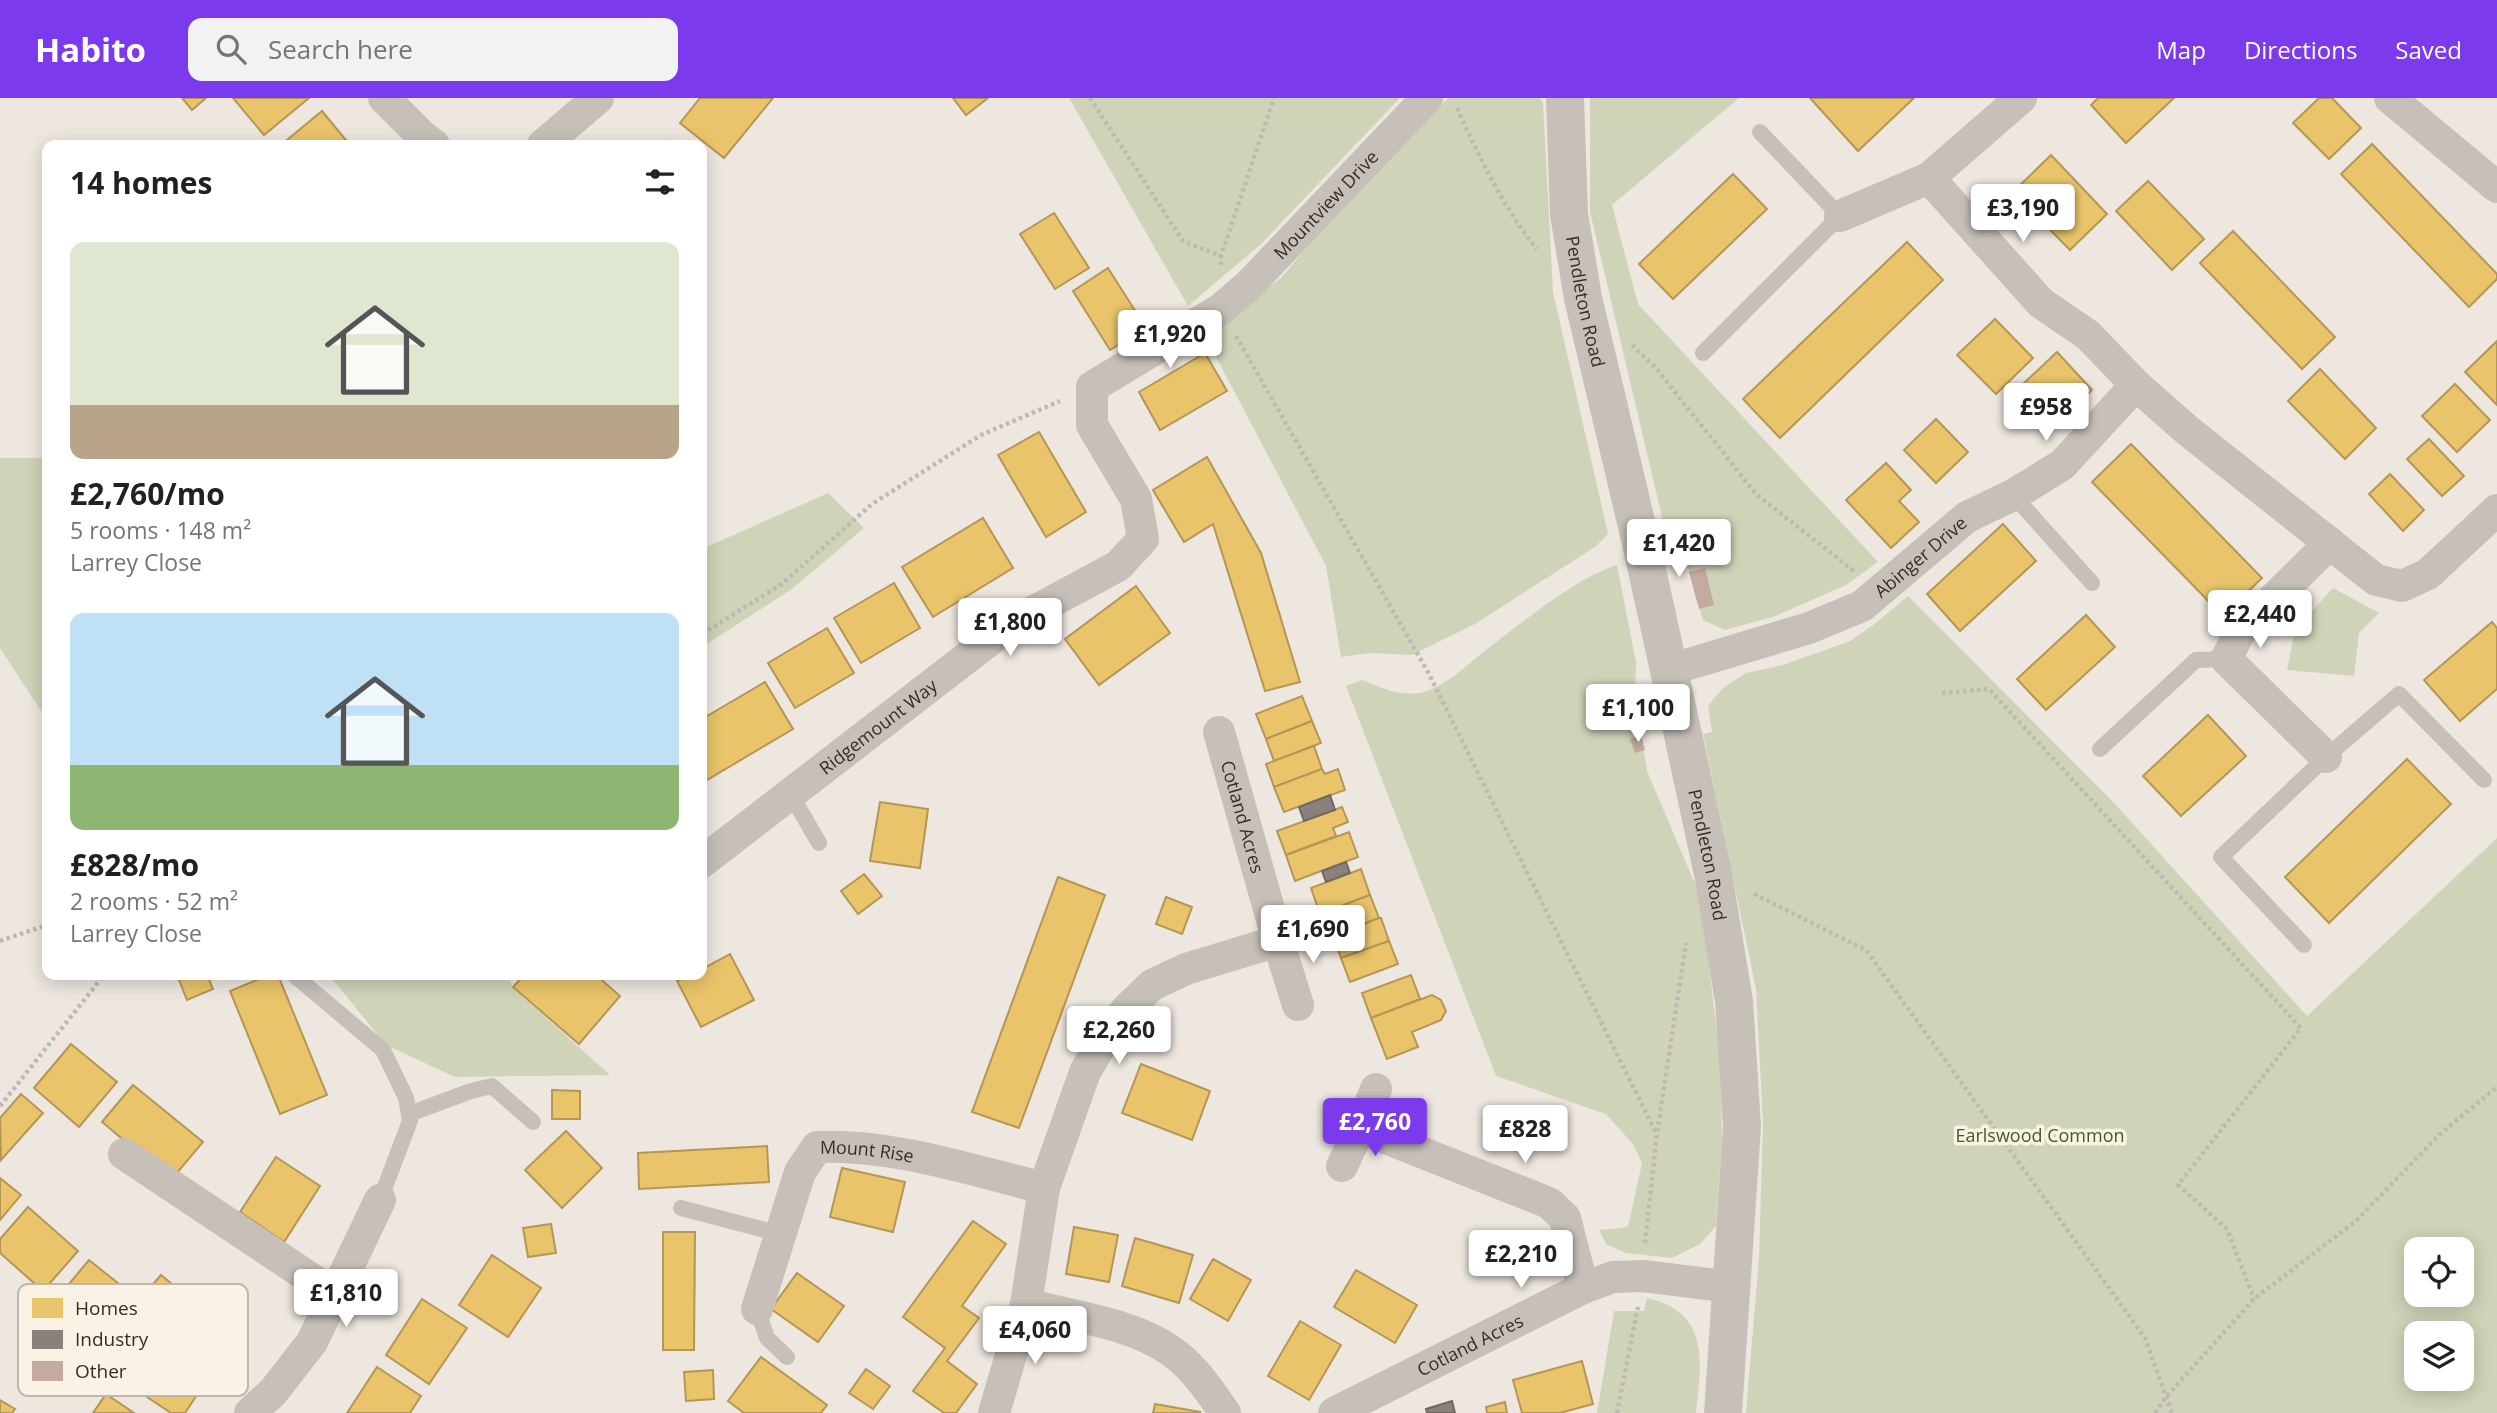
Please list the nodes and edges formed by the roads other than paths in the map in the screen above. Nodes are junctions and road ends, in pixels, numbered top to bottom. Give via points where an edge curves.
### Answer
1 (384, 98) edge
2 (598, 98) edge
3 (1427, 98) edge
4 (1564, 98) edge
5 (2021, 98) edge
6 (2390, 98) edge
7 (1760, 132) dead end
8 (426, 140) edge
9 (549, 140) edge
10 (1929, 178) junction
11 (2497, 187) edge
12 (1840, 216) junction
13 (1703, 353) dead end
14 (2136, 385) junction
15 (1092, 387) joint
16 (2014, 495) junction
17 (2497, 510) edge
18 (2330, 543) junction
19 (2092, 583) dead end
20 (2226, 659) junction
21 (1669, 670) junction
22 (1219, 732) dead end
23 (2100, 749) dead end
24 (2326, 757) junction
25 (2484, 780) dead end
26 (790, 793) junction
27 (819, 843) dead end
28 (707, 858) edge
29 (1278, 941) junction
30 (2304, 945) dead end
31 (300, 980) edge
32 (1298, 1005) dead end
33 (1376, 1089) dead end
34 (408, 1114) junction
35 (533, 1122) dead end
36 (1360, 1128) junction
37 (124, 1154) dead end
38 (1342, 1166) dead end
39 (1044, 1188) junction
40 (380, 1200) joint
41 (681, 1208) dead end
42 (780, 1234) junction
43 (1732, 1287) junction
44 (1583, 1288) junction
45 (334, 1294) junction
46 (1026, 1304) junction
47 (757, 1309) joint
48 (787, 1357) dead end
49 (250, 1413) edge
50 (994, 1413) edge
51 (1225, 1413) edge
52 (1334, 1413) edge
53 (1723, 1413) edge

1 - 8 street
2 - 9 street
3 - 15 street, Mountview Drive via 1248,286 1221,309
4 - 21 street, Pendleton Road via 1569,214 1583,298
5 - 10 street
6 - 11 street
7 - 12 lane
10 - 12 street
10 - 14 street via 2041,303 2088,335
12 - 13 lane
14 - 16 street, Abinger Drive via 2062,465
14 - 18 street
15 - 26 street, Ridgemount Way via 1092,425 1136,499 1143,539 1118,566 1012,623
16 - 19 lane
16 - 21 street, Abinger Drive via 1967,517 1862,606 1809,628
17 - 18 street via 2428,573 2402,586 2376,580
18 - 20 street via 2240,632
20 - 23 lane via 2196,660
20 - 24 street
21 - 43 street, Pendleton Road via 1713,874 1734,1001 1742,1126
22 - 29 street, Cotland Acres
24 - 25 lane via 2399,694
24 - 30 lane via 2221,857
26 - 27 lane
26 - 28 street, Ridgemount Way
29 - 32 street, Cotland Acres
29 - 39 street via 1186,969 1152,985 1128,1008 1085,1073
31 - 34 lane via 383,1050 406,1098
33 - 36 street
34 - 35 lane via 492,1086
34 - 40 lane via 410,1121
36 - 38 street
36 - 44 street via 1549,1203 1565,1218
37 - 45 street
39 - 42 street, Mount Rise via 919,1157 850,1146 817,1147 800,1172
39 - 46 street
40 - 45 street
41 - 42 lane
42 - 47 street, Mount Rise
43 - 44 street, Cotland Acres via 1643,1276 1613,1277
43 - 53 street, Pendleton Road
44 - 52 street, Cotland Acres
45 - 49 street via 312,1342 273,1392
46 - 50 street
46 - 51 street via 1142,1334 1170,1350 1200,1377
47 - 48 lane via 767,1338

